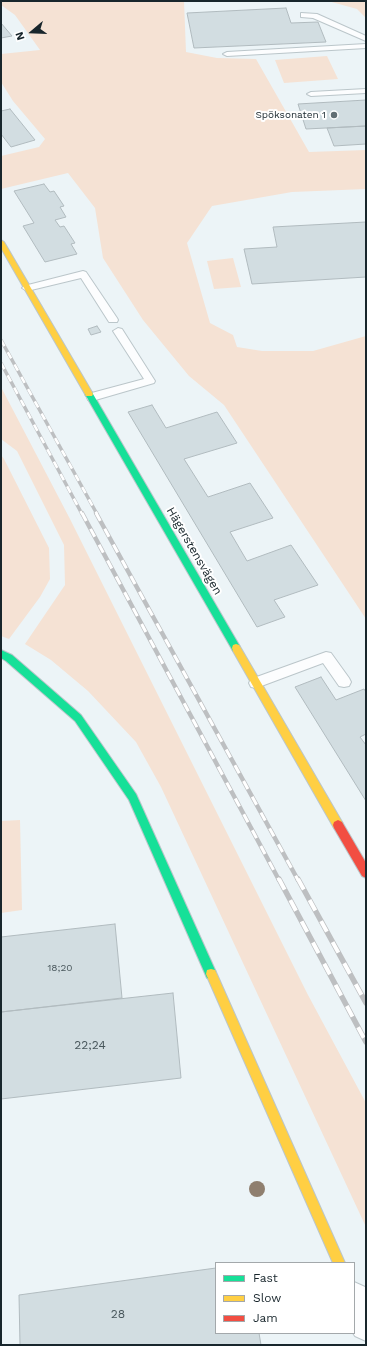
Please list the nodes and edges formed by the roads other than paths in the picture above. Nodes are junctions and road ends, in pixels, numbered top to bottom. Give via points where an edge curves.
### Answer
1 (304, 15) dead end
2 (366, 40) edge
3 (366, 46) edge
4 (226, 54) dead end
5 (366, 91) edge
6 (311, 94) dead end
7 (1, 242) edge
8 (27, 288) junction
9 (113, 320) dead end
10 (118, 330) dead end
11 (92, 398) junction
12 (1, 654) edge
13 (344, 682) dead end
14 (256, 683) junction
15 (366, 873) edge
16 (339, 1262) edge
17 (355, 1300) edge
18 (366, 1325) edge

1 - 2 lane via 314,16
3 - 4 lane
5 - 6 lane
7 - 8 street, Hägerstensvägen
8 - 9 lane via 83,274
8 - 11 street, Hägerstensvägen
10 - 11 lane via 150,381
11 - 14 street, Hägerstensvägen
12 - 16 street via 9,658 78,718 133,797
13 - 14 lane via 326,657
14 - 15 street, Hägerstensvägen
17 - 18 street

